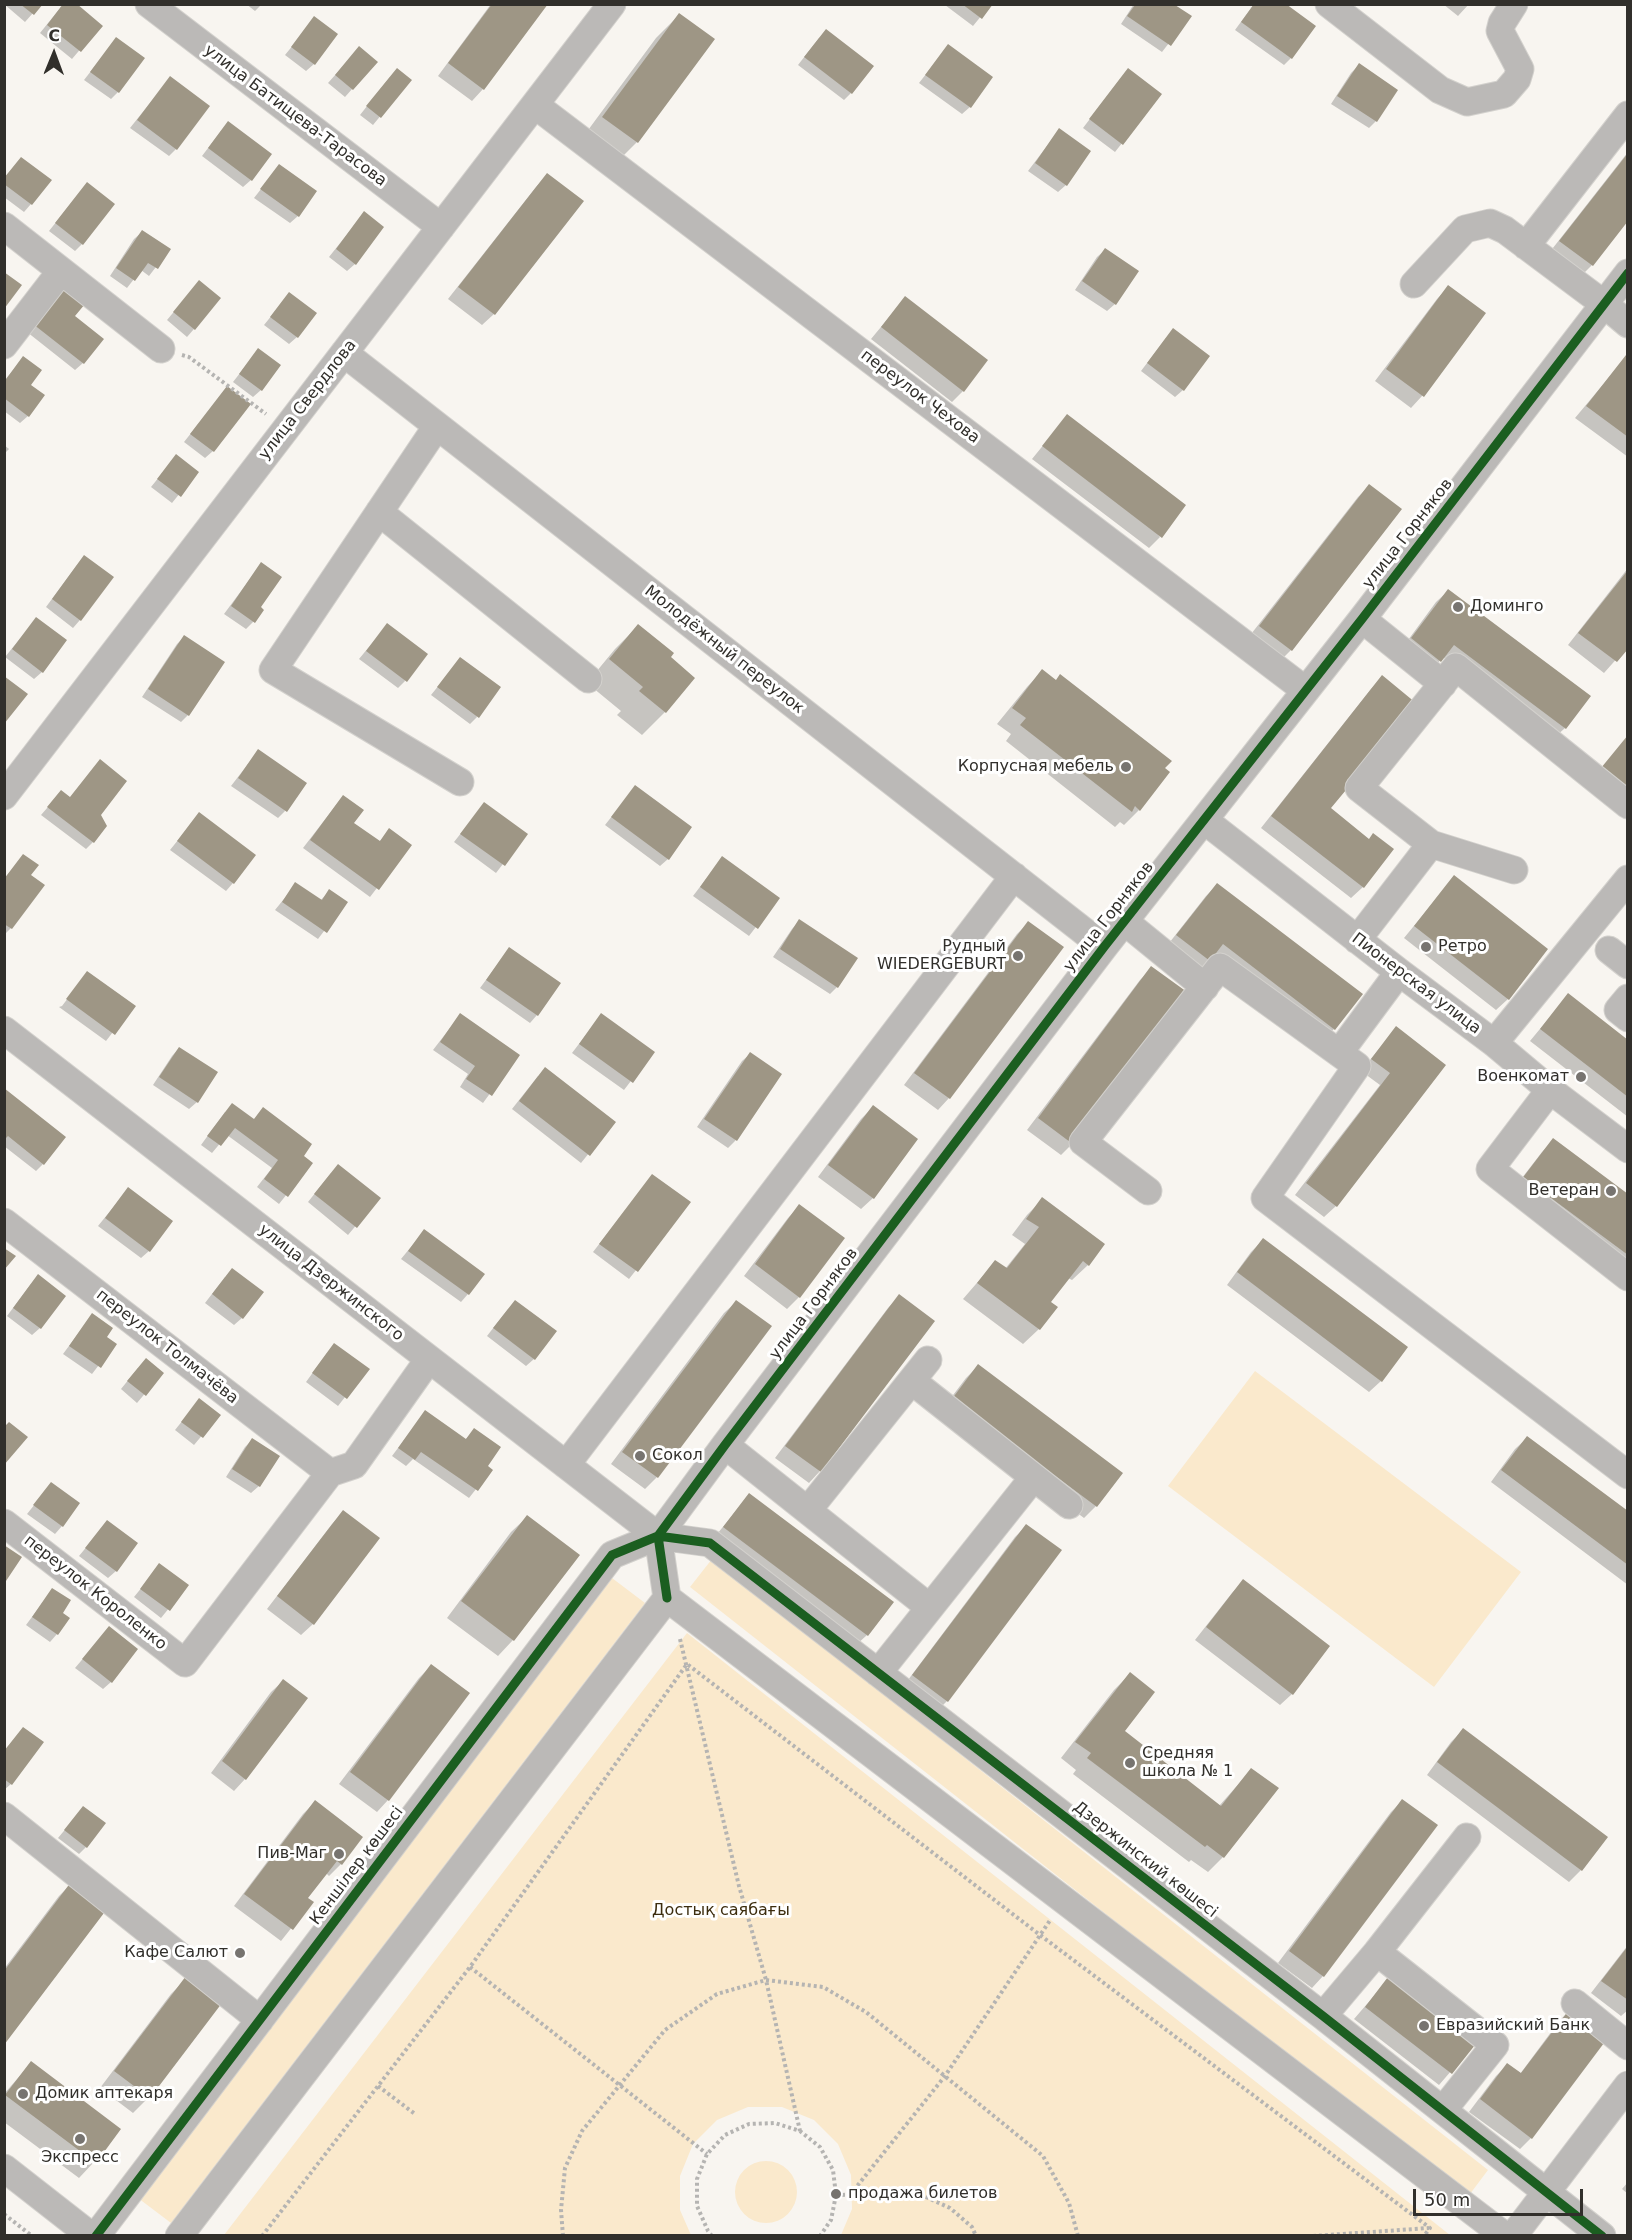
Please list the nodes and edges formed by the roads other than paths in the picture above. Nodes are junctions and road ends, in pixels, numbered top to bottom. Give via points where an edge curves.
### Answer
1 (149, 4) edge
2 (612, 4) edge
3 (1329, 4) edge
4 (1514, 4) edge
5 (535, 105) junction
6 (1628, 115) edge
7 (4, 226) edge
8 (441, 227) junction
9 (1526, 246) junction
10 (61, 271) junction
11 (1628, 273) edge
12 (1414, 284) dead end
13 (1604, 304) junction
14 (1628, 324) edge
15 (4, 345) edge
16 (161, 349) road end
17 (345, 353) junction
18 (437, 426) junction
19 (379, 512) junction
20 (1362, 619) junction
21 (588, 679) dead end
22 (1443, 684) junction
23 (1305, 690) junction
24 (460, 782) dead end
25 (4, 795) edge
26 (1628, 805) edge
27 (1204, 820) junction
28 (1431, 844) junction
29 (1514, 870) dead end
30 (1014, 876) junction
31 (1628, 879) edge
32 (1124, 921) junction
33 (1357, 940) junction
34 (1104, 946) junction
35 (1399, 972) junction
36 (1205, 987) junction
37 (1628, 998) edge
38 (1628, 1018) edge
39 (4, 1030) edge
40 (1494, 1043) junction
41 (1339, 1053) junction
42 (1550, 1090) junction
43 (1628, 1149) edge
44 (1148, 1191) dead end
45 (4, 1222) edge
46 (1628, 1277) edge
47 (429, 1359) junction
48 (725, 1445) junction
49 (566, 1465) junction
50 (330, 1473) junction
51 (1628, 1475) edge
52 (1033, 1478) junction
53 (1069, 1505) dead end
54 (808, 1510) junction
55 (4, 1523) edge
56 (658, 1536) junction
57 (667, 1598) junction
58 (929, 1607) junction
59 (878, 1673) junction
60 (4, 1815) edge
61 (1467, 1837) dead end
62 (1377, 1952) junction
63 (1575, 2003) dead end
64 (1323, 2016) junction
65 (260, 2020) junction
66 (1628, 2046) edge
67 (1628, 2085) edge
68 (1443, 2110) junction
69 (4, 2168) edge
70 (1546, 2192) junction
71 (91, 2235) edge
72 (96, 2235) edge
73 (179, 2235) edge
74 (1505, 2235) edge
75 (1513, 2235) edge
76 (1602, 2235) edge

1 - 8 street, улица Батищева-Тарасова
2 - 5 street, улица Свердлова
3 - 4 street via 1440,90 1467,102 1504,94 1517,79 1520,69 1500,31
5 - 8 street, улица Свердлова
5 - 23 street, переулок Чехова
6 - 9 street
7 - 10 street
8 - 17 street, улица Свердлова
9 - 12 street via 1490,223 1465,229
9 - 13 street
10 - 15 street
10 - 16 street
11 - 13 street, улица Горняков
13 - 14 street
13 - 20 street, улица Горняков
17 - 18 street, Молодёжный переулок
17 - 25 street, улица Свердлова
18 - 19 street
18 - 30 street, Молодёжный переулок
19 - 21 street
19 - 24 street via 273,670
20 - 22 street
20 - 23 street, улица Горняков
22 - 26 street via 1456,666
22 - 28 street via 1359,789
23 - 27 street, улица Горняков
27 - 32 street, улица Горняков
27 - 33 street, Пионерская улица
28 - 29 street
28 - 33 street
30 - 34 street, Молодёжный переулок
30 - 49 street
31 - 40 street
32 - 34 street, улица Горняков
32 - 36 street
33 - 35 street, Пионерская улица
34 - 48 street, улица Горняков
35 - 40 street, Пионерская улица
35 - 41 street
36 - 41 street via 1220,967
36 - 44 street via 1083,1142
37 - 38 street via 1618,1010
39 - 47 street, улица Дзержинского
40 - 42 street, Пионерская улица
41 - 51 street via 1357,1066 1264,1198
42 - 43 street, Пионерская улица
42 - 46 street via 1490,1169
45 - 50 street, переулок Толмачёва
47 - 49 street, улица Дзержинского
47 - 50 street via 354,1465
48 - 54 street
48 - 56 street, улица Горняков
49 - 56 street, улица Дзержинского
50 - 55 street, переулок Короленко via 185,1663
52 - 53 street
52 - 54 street via 920,1371
52 - 58 street
54 - 58 street
56 - 57 street
56 - 59 street, Дзержинский көшесі via 710,1543
56 - 65 street, Кеншілер көшесі via 612,1555
57 - 73 street
57 - 74 street
58 - 59 street
59 - 64 street, Дзержинский көшесі
60 - 65 street
61 - 62 street
62 - 64 street
62 - 68 street via 1495,2045
63 - 66 street
64 - 68 street, Дзержинский көшесі
65 - 72 street, Кеншілер көшесі
67 - 70 street
68 - 70 street, Дзержинский көшесі
69 - 71 street
70 - 75 street
70 - 76 street, Дзержинский көшесі

